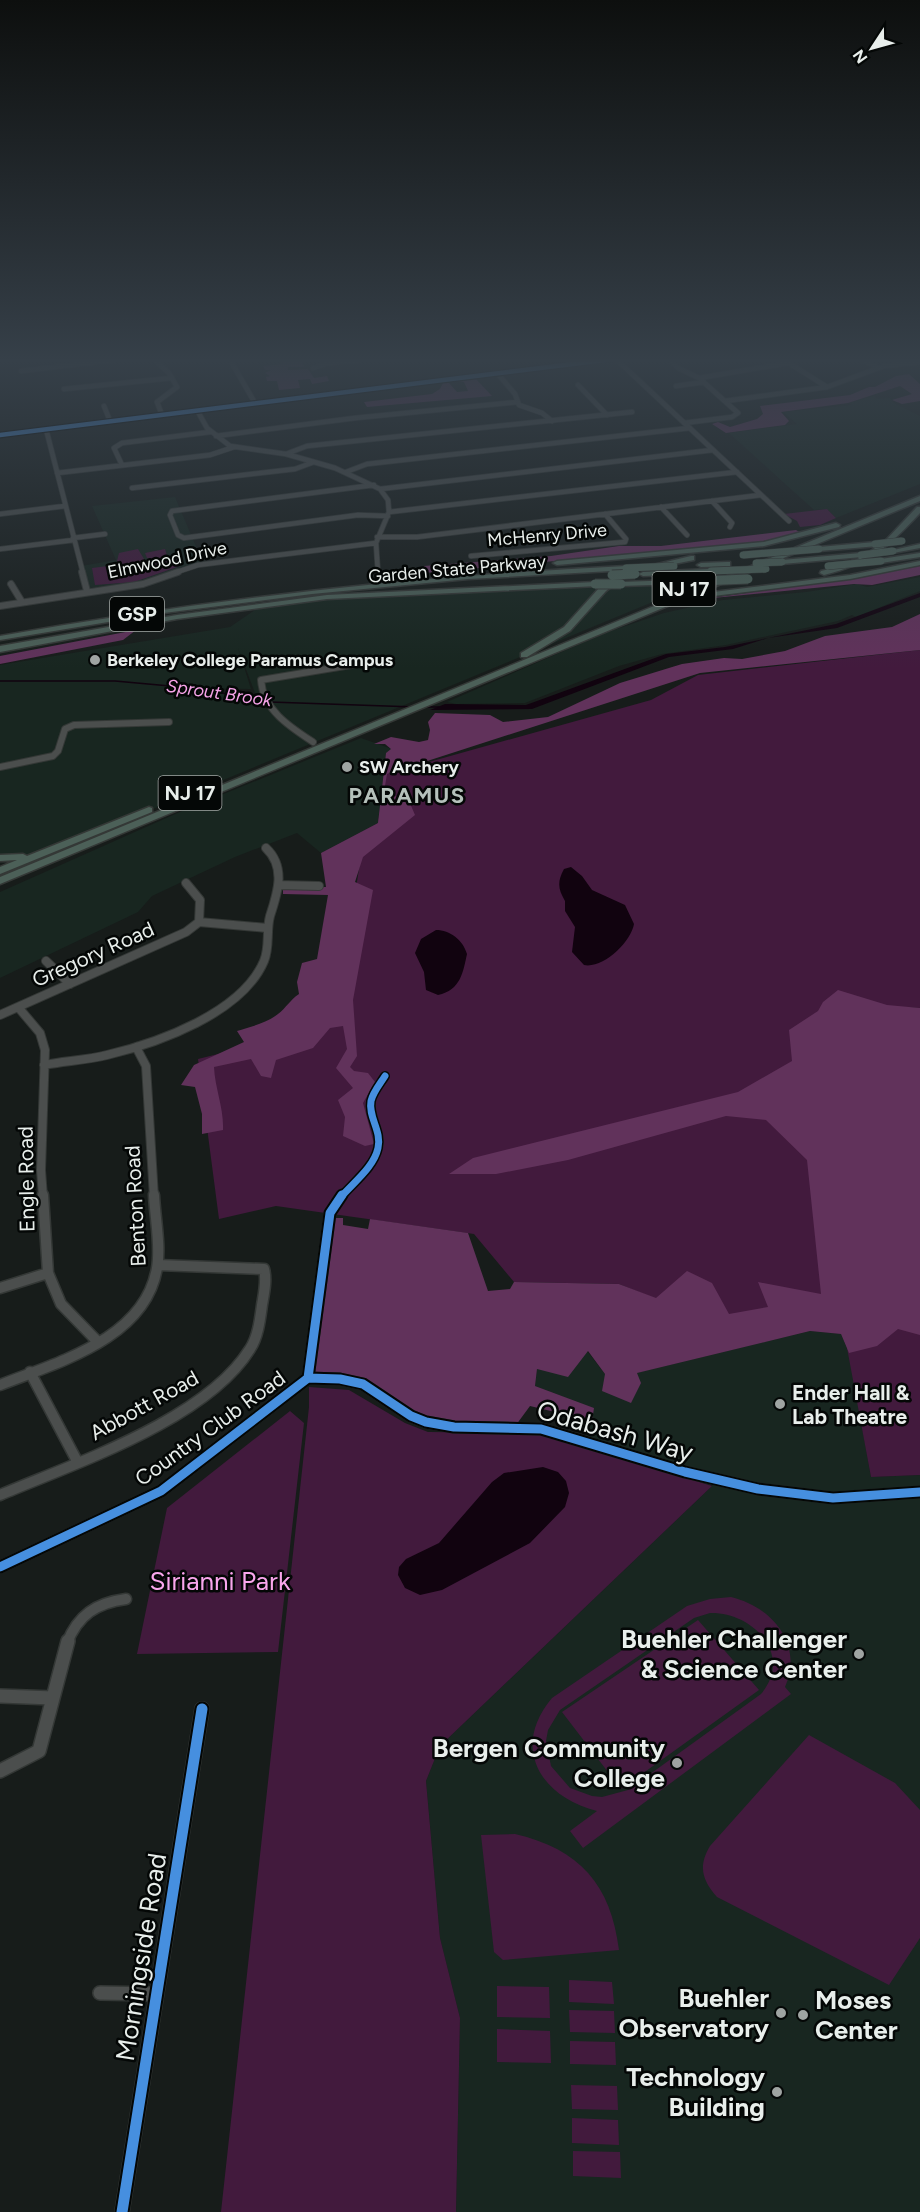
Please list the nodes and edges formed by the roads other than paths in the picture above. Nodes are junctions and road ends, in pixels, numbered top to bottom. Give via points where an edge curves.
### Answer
1 (54, 461) edge
2 (120, 461) edge
3 (154, 461) edge
4 (392, 461) edge
5 (617, 461) edge
6 (725, 461) edge
7 (315, 462) joint
8 (122, 465) junction
9 (346, 472) junction
10 (737, 472) junction
11 (57, 473) junction
12 (374, 485) junction
13 (132, 488) dead end
14 (380, 489) junction
15 (920, 491) edge
16 (761, 495) junction
17 (920, 498) edge
18 (712, 501) junction
19 (65, 506) junction
20 (661, 507) junction
21 (920, 509) edge
22 (0, 514) edge
23 (388, 514) junction
24 (605, 514) junction
25 (789, 521) dead end
26 (846, 522) junction
27 (730, 527) dead end
28 (105, 534) dead end
29 (687, 535) dead end
30 (74, 539) junction
31 (920, 539) edge
32 (376, 540) junction
33 (920, 546) edge
34 (0, 549) edge
35 (920, 555) edge
36 (471, 556) dead end
37 (920, 563) edge
38 (378, 574) dead end
39 (10, 585) dead end
40 (357, 585) junction
41 (87, 591) junction
42 (327, 597) junction
43 (22, 602) junction
44 (0, 606) edge
45 (602, 630) junction
46 (0, 638) edge
47 (0, 649) edge
48 (524, 659) junction
49 (357, 664) dead end
50 (412, 706) junction
51 (169, 722) dead end
52 (313, 742) junction
53 (0, 767) edge
54 (58, 848) junction
55 (266, 848) dead end
56 (0, 858) edge
57 (47, 861) junction
58 (0, 870) edge
59 (0, 881) edge
60 (186, 883) dead end
61 (278, 885) junction
62 (319, 886) dead end
63 (0, 889) edge
64 (199, 922) junction
65 (267, 928) junction
66 (46, 961) dead end
67 (70, 984) junction
68 (18, 1007) junction
69 (0, 1015) edge
70 (136, 1047) junction
71 (44, 1065) junction
72 (385, 1076) dead end
73 (158, 1265) junction
74 (48, 1273) junction
75 (0, 1288) edge
76 (98, 1342) junction
77 (30, 1372) junction
78 (308, 1378) junction
79 (0, 1385) edge
80 (77, 1461) junction
81 (920, 1492) edge
82 (0, 1495) edge
83 (0, 1567) edge
84 (126, 1599) dead end
85 (0, 1696) edge
86 (53, 1698) junction
87 (202, 1708) dead end
88 (0, 1771) edge
89 (100, 1993) dead end
90 (156, 1994) junction
91 (122, 2212) edge

1 - 11 street
2 - 8 street
3 - 8 street
4 - 9 street
5 - 14 street
6 - 10 street
7 - 9 street
7 - 13 street via 295,469
8 - 11 street
9 - 12 street
10 - 16 street
10 - 23 street
11 - 19 street
12 - 14 street
12 - 23 street via 176,511 170,515 178,535 188,537
14 - 23 street via 388,500
15 - 26 highway, NJ 17
16 - 18 street, Elmwood Drive
16 - 25 street
17 - 45 highway, NJ 17
18 - 20 street, Elmwood Drive
18 - 27 street via 732,523
19 - 22 street
19 - 30 street
20 - 24 street, Elmwood Drive
20 - 29 street
21 - 42 highway, bridge via 882,549 853,565 810,576
23 - 32 street
24 - 32 street, Elmwood Drive
24 - 36 street, McHenry Drive via 625,542
26 - 40 highway via 764,544
26 - 48 highway, NJ 17
28 - 30 street
30 - 34 street
30 - 41 street
31 - 48 highway, bridge via 682,560 643,568 603,589 567,630
32 - 38 street
32 - 41 street, Elmwood Drive via 198,565 149,583
33 - 40 highway, Garden State Parkway / GSP, bridge via 782,562 494,574
35 - 42 highway, Garden State Parkway / GSP, bridge via 828,566 464,583
37 - 45 highway via 850,577 699,596
39 - 43 street
40 - 46 highway, Garden State Parkway / GSP via 172,609
41 - 43 street, Elmwood Drive
42 - 47 highway, Garden State Parkway / GSP via 148,622
43 - 44 street, Elmwood Drive
45 - 48 highway, NJ 17
48 - 50 highway, NJ 17
48 - 50 highway, NJ 17
49 - 52 street via 265,678 260,682 278,718
50 - 52 highway, NJ 17 via 394,709
50 - 57 highway, NJ 17
51 - 53 street via 74,725 65,729 53,756
52 - 54 highway, NJ 17
54 - 56 highway via 15,859
54 - 58 highway, NJ 17
55 - 61 street via 280,867
57 - 59 highway, NJ 17
57 - 63 highway
60 - 64 street via 200,900
61 - 62 street
61 - 65 street
64 - 65 street
64 - 67 street, Gregory Road via 186,932
65 - 70 street via 265,959 244,990 200,1019
66 - 67 street
67 - 68 street, Gregory Road
68 - 69 street, Gregory Road
68 - 71 street, Engle Road via 40,1033
70 - 71 street
70 - 73 street, Benton Road via 146,1066
71 - 74 street, Engle Road via 41,1170
72 - 78 street, Country Club Road via 371,1100 380,1137 378,1150 335,1201 330,1213
73 - 76 street, Benton Road via 143,1305 124,1326
73 - 80 street, Abbott Road via 264,1269 255,1337 237,1368 188,1406
74 - 75 street
74 - 76 street, Engle Road via 61,1304
76 - 77 street, Benton Road
77 - 79 street, Benton Road
77 - 80 street
78 - 81 street, Odabash Way via 356,1382 425,1422 541,1428 692,1475 758,1490 834,1498
78 - 83 street, Country Club Road via 161,1491
80 - 82 street, Abbott Road
84 - 86 street via 96,1607 77,1621
85 - 86 street
86 - 88 street via 39,1750
87 - 90 street, Morningside Road
89 - 90 street
90 - 91 street, Morningside Road

